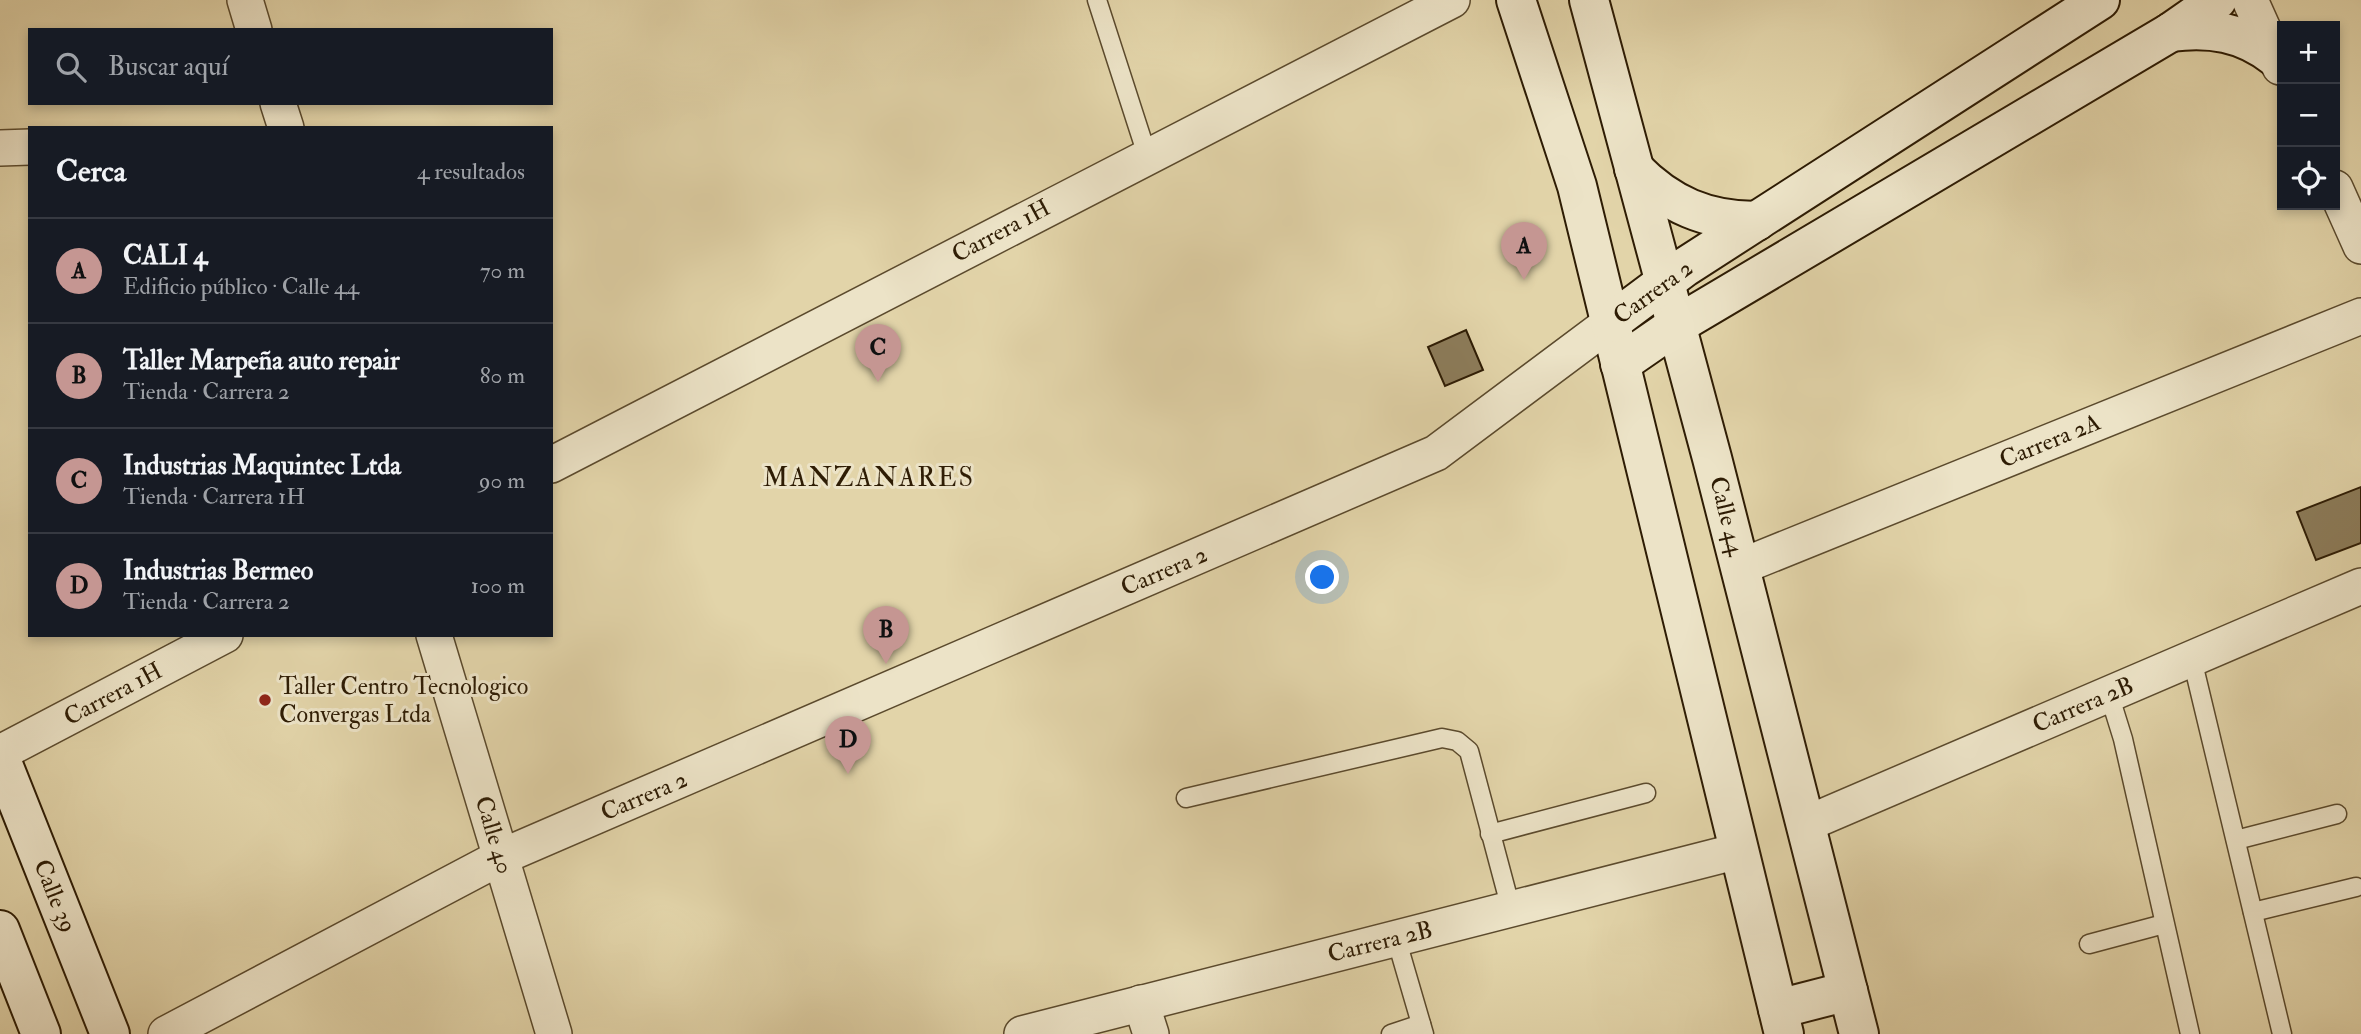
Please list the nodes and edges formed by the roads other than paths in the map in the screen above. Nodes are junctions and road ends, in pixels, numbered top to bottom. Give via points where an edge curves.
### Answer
1 (245, 0) edge
2 (1097, 0) edge
3 (1452, 0) edge
4 (1516, 0) edge
5 (1589, 0) edge
6 (2100, 0) edge
7 (2217, 0) edge
8 (2250, 0) edge
9 (253, 28) edge
10 (2171, 32) junction
11 (2277, 61) edge
12 (2277, 63) edge
13 (279, 105) edge
14 (285, 126) edge
15 (28, 147) edge
16 (0, 148) edge
17 (1147, 155) junction
18 (1634, 169) junction
19 (2340, 199) edge
20 (1757, 221) junction
21 (2361, 246) edge
22 (1665, 283) junction
23 (2361, 316) edge
24 (1610, 323) junction
25 (1675, 326) junction
26 (1620, 364) junction
27 (553, 464) edge
28 (1740, 567) junction
29 (2361, 586) edge
30 (221, 637) edge
31 (435, 637) edge
32 (2192, 659) junction
33 (2109, 694) junction
34 (0, 755) edge
35 (1646, 793) dead end
36 (1186, 798) dead end
37 (2337, 814) dead end
38 (1806, 824) junction
39 (1490, 834) junction
40 (2236, 840) junction
41 (1738, 850) junction
42 (501, 858) junction
43 (2357, 887) dead end
44 (1511, 909) junction
45 (2253, 912) junction
46 (2164, 924) junction
47 (0, 930) edge
48 (1396, 938) junction
49 (2089, 944) dead end
50 (1848, 991) junction
51 (1146, 1019) edge
52 (1781, 1022) edge
53 (1423, 1029) edge
54 (41, 1034) edge
55 (110, 1034) edge
56 (166, 1034) edge
57 (554, 1034) edge
58 (1022, 1034) edge
59 (1391, 1034) edge
60 (1859, 1034) edge
61 (2190, 1034) edge
62 (2282, 1034) edge

1 - 9 street
2 - 17 lane
3 - 17 street, Carrera 1H
4 - 24 main road via 1577,186
5 - 18 main road, Calle 44
6 - 20 main road, Carrera 2
7 - 10 main road, Carrera 2
8 - 11 street
10 - 12 main road via 2224,32 2260,46
10 - 25 main road, Carrera 2
13 - 14 street
15 - 16 street
17 - 27 street, Carrera 1H
18 - 20 main road via 1685,209 1732,221
18 - 22 main road, Calle 44
19 - 21 street
20 - 22 main road, Carrera 2
22 - 24 main road, Carrera 2
22 - 25 main road, Calle 44
23 - 28 street, Carrera 2A
24 - 26 main road
24 - 42 street, Carrera 2 via 1437,453
25 - 26 main road, Carrera 2
25 - 28 main road, Calle 44
26 - 41 main road
28 - 38 main road, Calle 44
29 - 32 street, Carrera 2B
30 - 34 street, Carrera 1H
31 - 42 street, Calle 40
32 - 33 street, Carrera 2B
32 - 40 lane
33 - 38 street, Carrera 2B
33 - 46 lane
34 - 55 main road, Calle 39
35 - 39 lane
36 - 39 lane via 1442,738 1457,741 1469,751
37 - 40 lane
38 - 50 main road, Calle 44
39 - 44 lane
40 - 45 lane
41 - 44 street, Carrera 2B
41 - 52 main road
42 - 56 street, Carrera 2
42 - 57 street, Calle 40
43 - 45 lane
44 - 48 street, Carrera 2B
45 - 62 lane
46 - 49 lane
46 - 61 lane
47 - 54 main road
48 - 51 street, Carrera 2B
48 - 53 lane
50 - 52 main road
50 - 60 main road, Calle 44
51 - 58 street, Carrera 2B
53 - 59 lane

